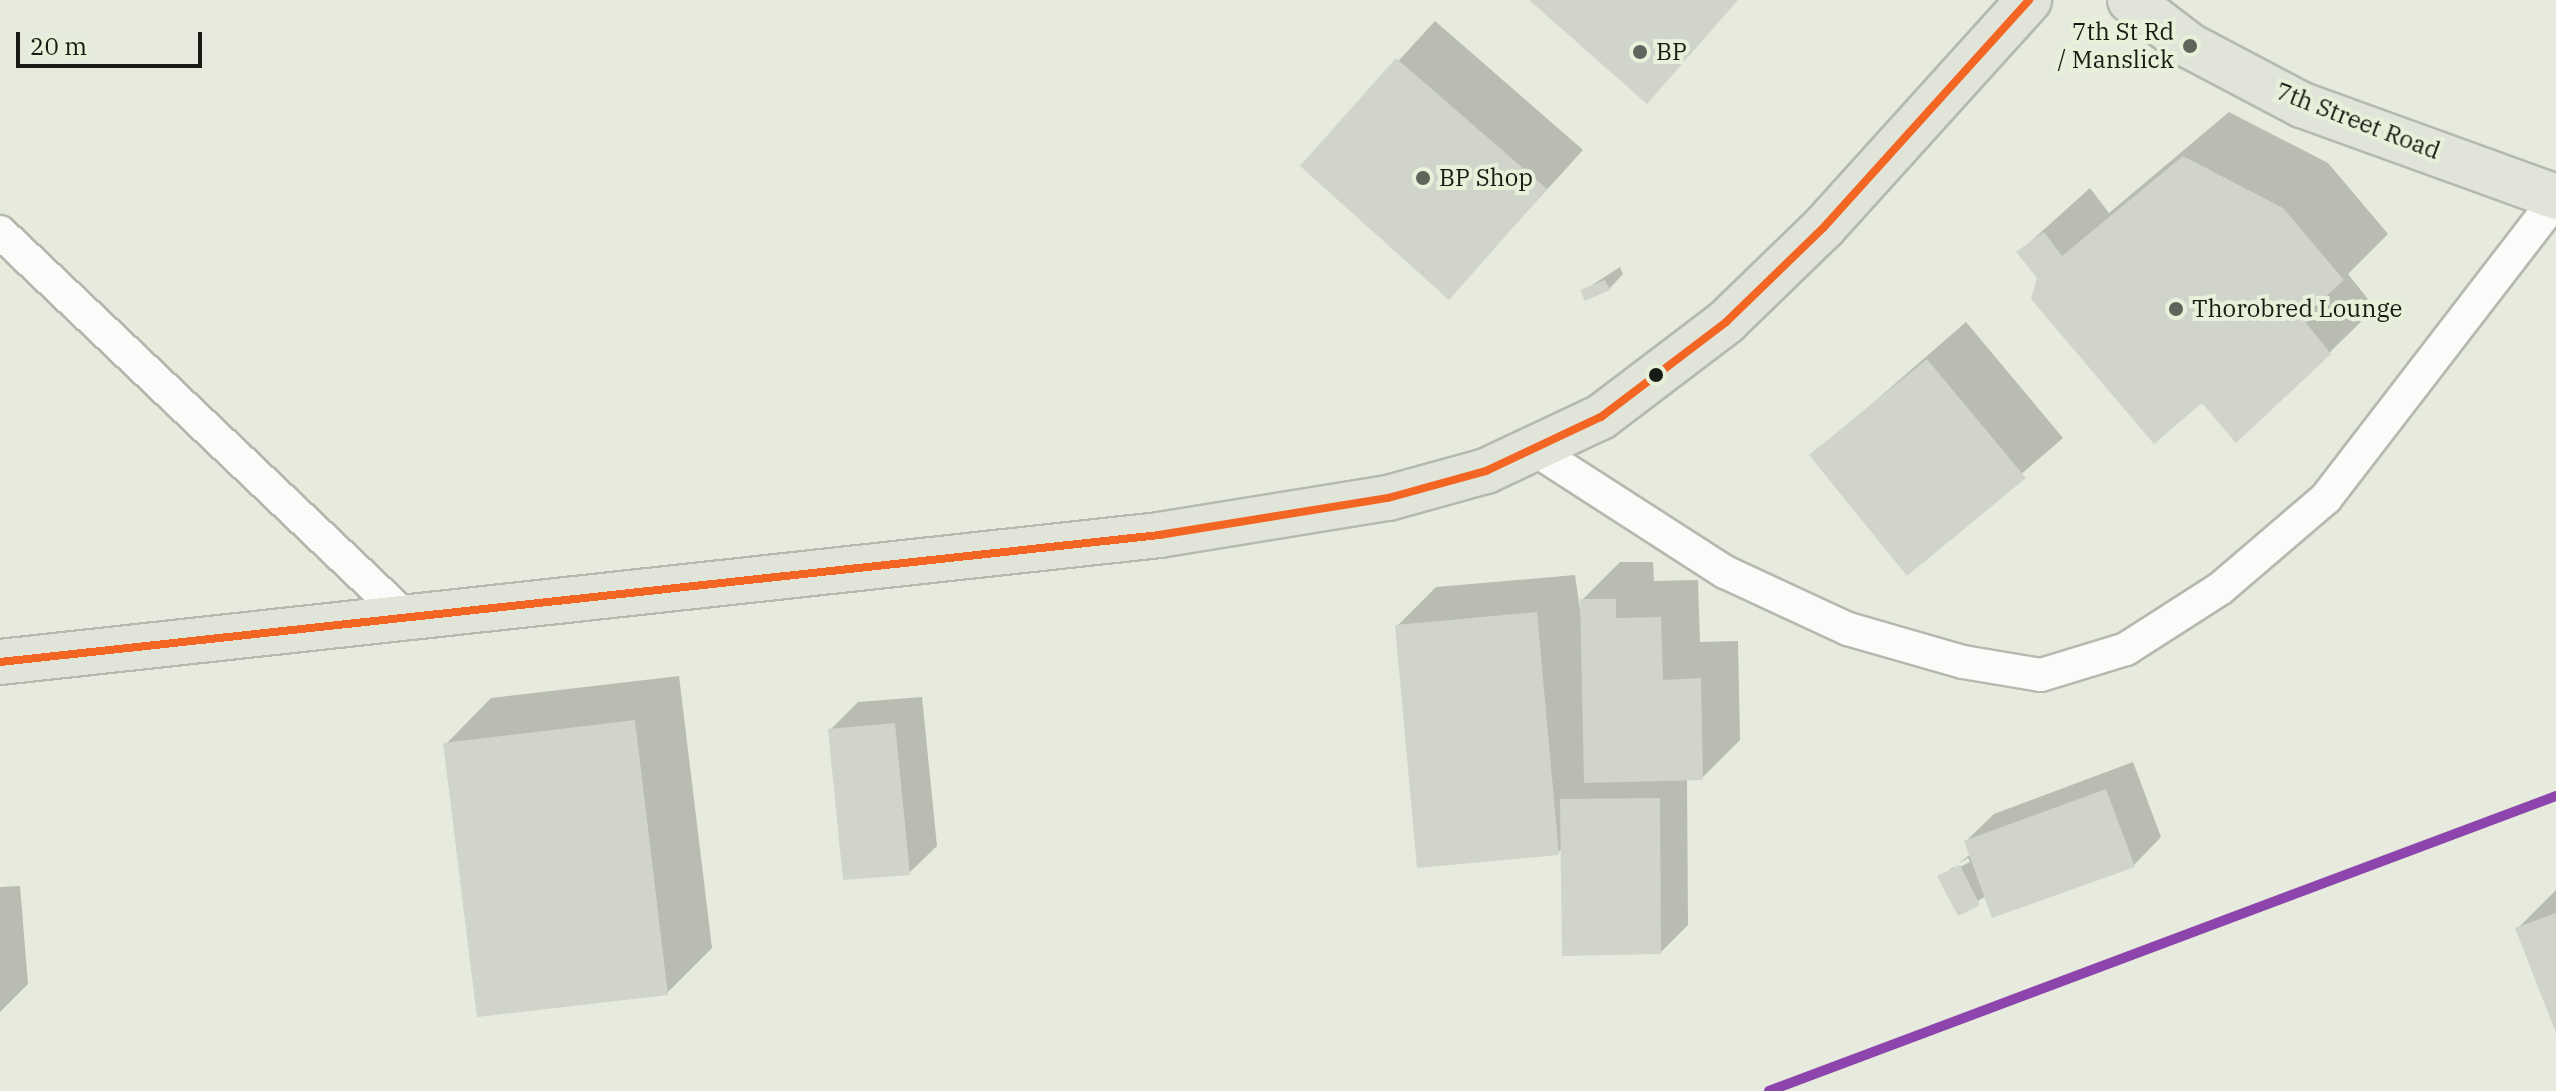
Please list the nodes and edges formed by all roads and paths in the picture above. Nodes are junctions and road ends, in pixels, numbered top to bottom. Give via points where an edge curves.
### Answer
1 (2029, 0) edge
2 (2130, 0) edge
3 (2556, 198) edge
4 (0, 232) edge
5 (1537, 451) junction
6 (410, 621) junction
7 (0, 662) edge

1 - 5 main road via 1824,227 1733,316 1613,409
2 - 3 main road, 7th Street Road via 2190,46 2302,105
3 - 5 lane via 2326,498 2221,588 2126,649 2041,675 1963,662 1848,629 1725,572
4 - 6 lane
5 - 6 main road via 1388,498 1159,535
6 - 7 main road

